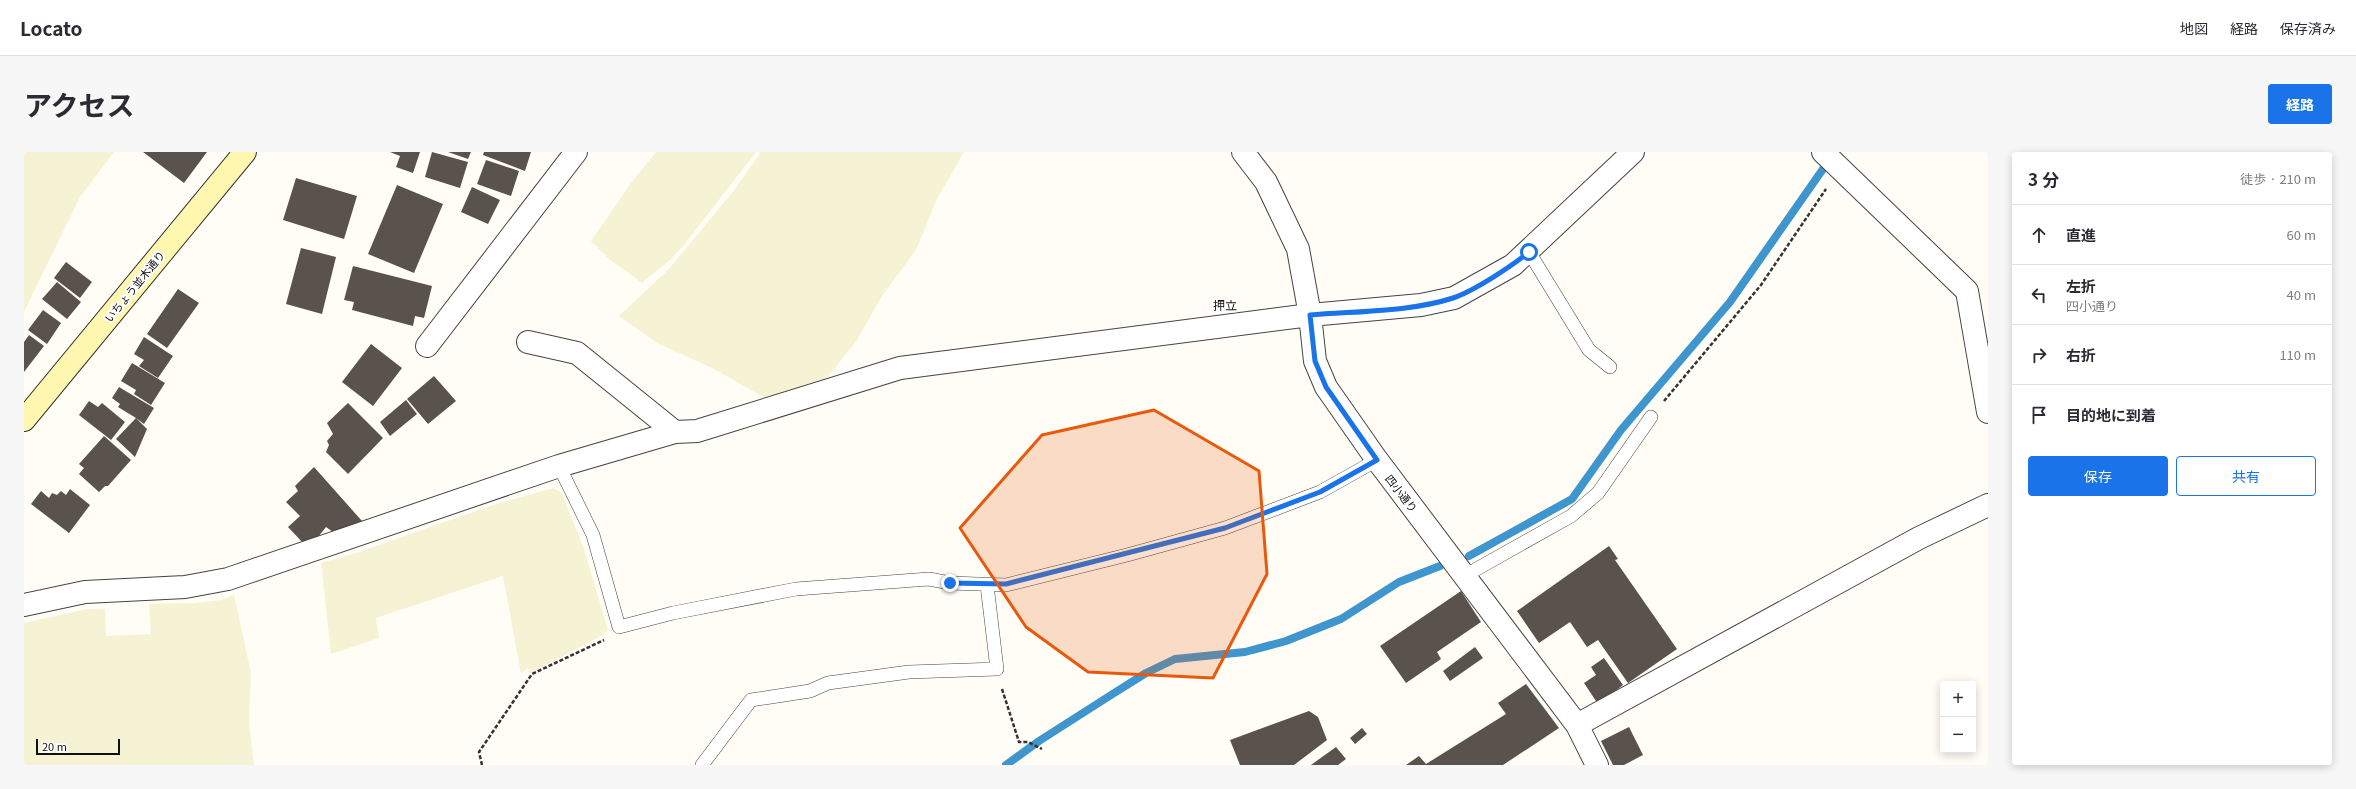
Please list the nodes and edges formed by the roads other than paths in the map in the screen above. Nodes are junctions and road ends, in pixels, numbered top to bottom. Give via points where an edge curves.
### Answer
1 (245, 152) edge
2 (576, 152) edge
3 (1243, 152) edge
4 (1633, 152) edge
5 (1824, 152) edge
6 (1529, 252) junction
7 (1310, 315) junction
8 (528, 342) dead end
9 (427, 346) dead end
10 (1610, 367) dead end
11 (1988, 412) edge
12 (1651, 417) road end
13 (24, 420) edge
14 (675, 432) junction
15 (1377, 460) junction
16 (559, 466) junction
17 (1988, 505) edge
18 (1466, 575) junction
19 (988, 585) junction
20 (24, 604) edge
21 (1577, 725) junction
22 (702, 765) edge
23 (1597, 765) edge

1 - 13 street, いちょう並木通り
2 - 9 street
3 - 7 street, 四小通り via 1266,182 1298,249
4 - 6 street
5 - 11 street via 1967,291
6 - 7 street via 1513,265 1454,298 1421,305
6 - 10 lane via 1589,350
7 - 14 street via 900,368 696,431
7 - 15 street, 四小通り via 1315,361 1326,387
8 - 14 street via 576,353
12 - 18 lane via 1598,494 1571,516
14 - 16 street
15 - 18 street, 四小通り
15 - 19 lane via 1320,492 1225,528 1013,583
16 - 19 lane via 593,535 619,627 673,613 796,589 929,579
16 - 20 street via 228,579 185,587 85,592
17 - 21 street via 1919,538
18 - 21 street, 四小通り
19 - 22 lane via 997,669 909,672 828,683 810,691 751,700
21 - 23 street, 四小通り

